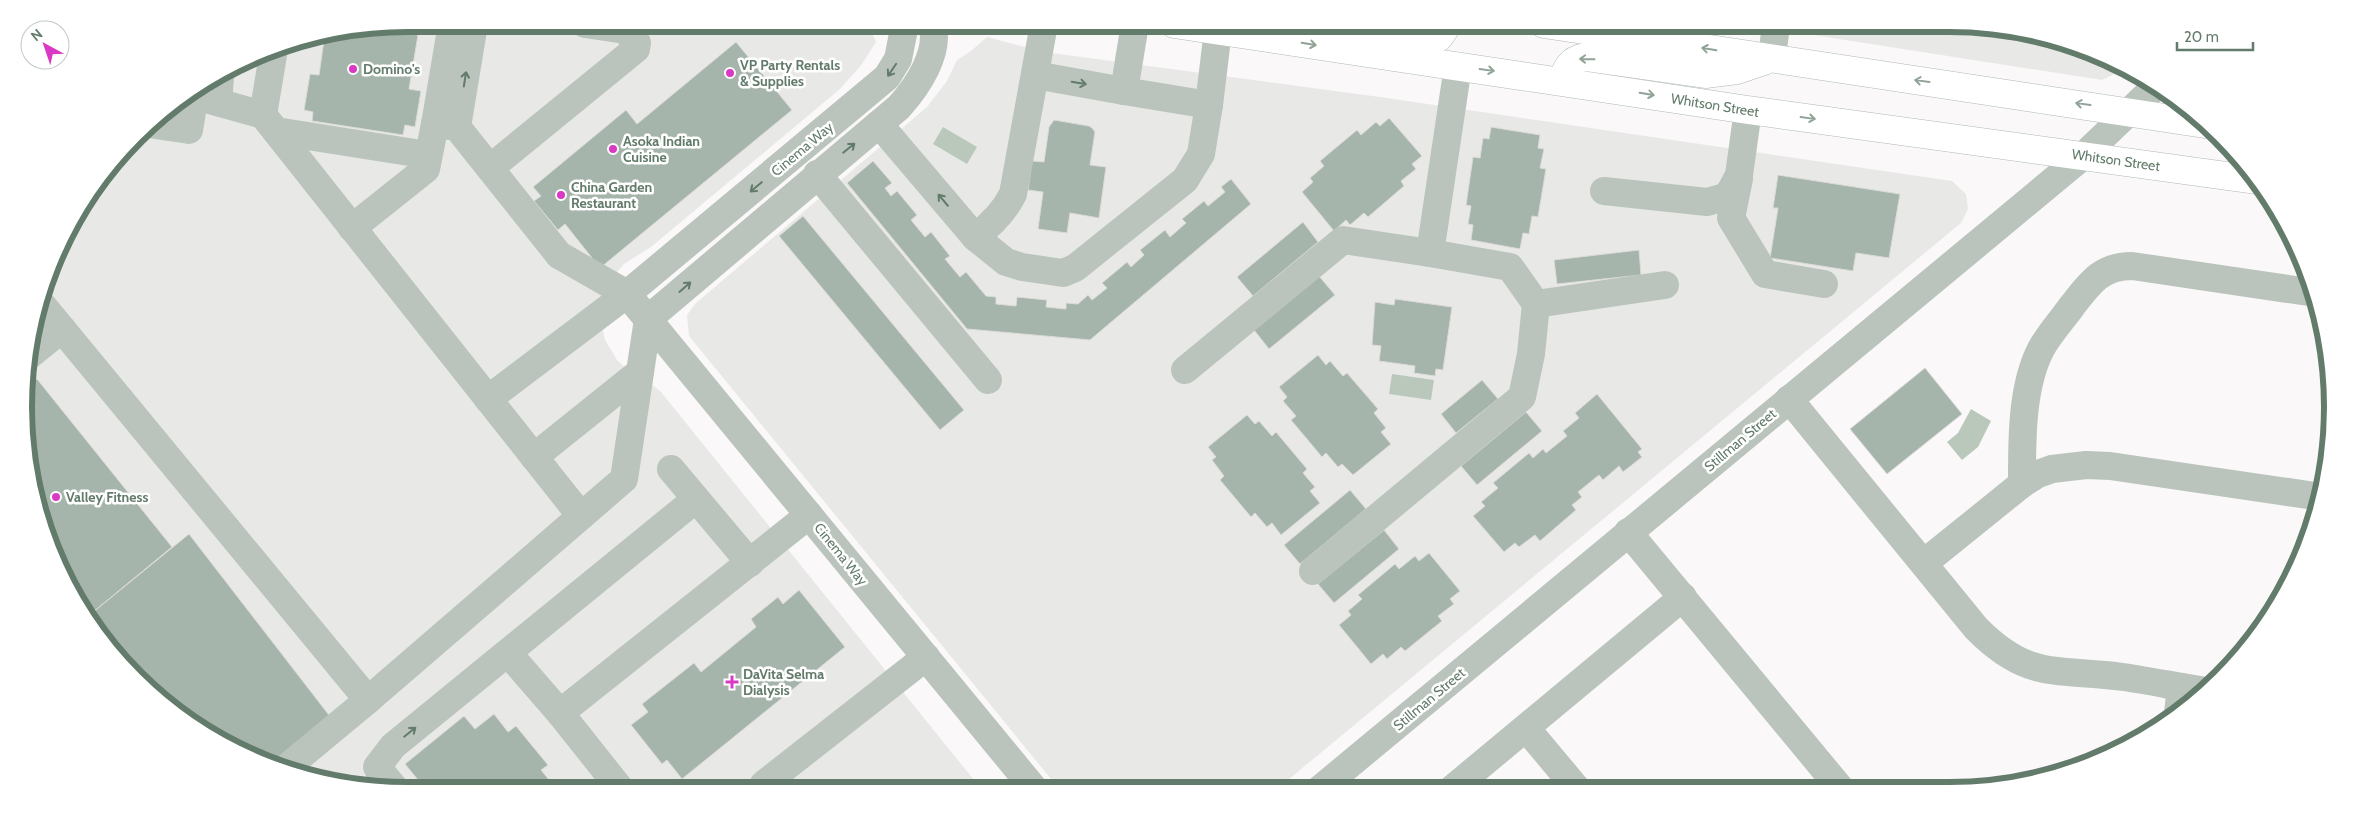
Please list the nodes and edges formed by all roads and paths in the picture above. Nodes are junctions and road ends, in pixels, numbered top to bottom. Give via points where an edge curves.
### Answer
1 (452, 32) edge
2 (472, 32) edge
3 (628, 32) edge
4 (903, 32) edge
5 (934, 32) edge
6 (1043, 32) edge
7 (1134, 32) edge
8 (1228, 32) edge
9 (1258, 32) edge
10 (1390, 32) edge
11 (1442, 32) edge
12 (1598, 32) edge
13 (1775, 32) edge
14 (273, 57) edge
15 (1772, 58) junction
16 (1458, 66) junction
17 (1035, 75) junction
18 (1562, 81) junction
19 (1124, 90) junction
20 (2151, 91) edge
21 (207, 92) edge
22 (1209, 104) junction
23 (1748, 110) junction
24 (2131, 111) junction
25 (2192, 122) edge
26 (269, 123) junction
27 (878, 124) junction
28 (446, 125) junction
29 (160, 126) edge
30 (428, 156) junction
31 (2083, 156) junction
32 (490, 168) junction
33 (817, 174) junction
34 (1740, 175) junction
35 (2247, 179) edge
36 (1604, 191) dead end
37 (352, 228) junction
38 (975, 237) junction
39 (1430, 253) junction
40 (1824, 284) dead end
41 (1665, 286) dead end
42 (2306, 292) edge
43 (627, 294) junction
44 (1536, 304) junction
45 (45, 309) edge
46 (648, 319) junction
47 (62, 329) junction
48 (38, 348) edge
49 (1185, 370) dead end
50 (640, 372) junction
51 (988, 380) dead end
52 (488, 399) junction
53 (1790, 399) junction
54 (534, 457) junction
55 (671, 469) dead end
56 (2022, 484) junction
57 (2314, 496) edge
58 (696, 499) junction
59 (810, 515) junction
60 (581, 516) junction
61 (1628, 532) junction
62 (750, 562) junction
63 (1924, 563) junction
64 (1313, 571) dead end
65 (1683, 597) junction
66 (508, 653) junction
67 (926, 657) junction
68 (2188, 697) edge
69 (368, 700) junction
70 (560, 713) junction
71 (1526, 728) junction
72 (291, 764) edge
73 (389, 782) edge
74 (615, 782) edge
75 (767, 782) edge
76 (1028, 782) edge
77 (1328, 782) edge
78 (1460, 782) edge
79 (1570, 782) edge
80 (1835, 782) edge

1 - 28 street
28 -> 2 street
3 - 32 street via 637,43 636,49
4 -> 43 street, Cinema Way via 898,59 887,77
5 - 27 street via 924,74 899,107
6 - 17 street
7 - 19 street
8 - 22 street
9 -> 16 main road, Whitson Street
10 - 11 main road via 1417,37 1439,37
15 -> 12 main road
13 - 15 street
14 - 26 street
15 -> 18 main road via 1737,70 1705,74 1585,57 1575,59
24 -> 15 main road
16 -> 18 main road, Whitson Street
16 - 39 street
17 -> 19 street
17 - 38 street via 1013,194 1007,206
18 -> 23 main road, Whitson Street
19 - 22 street
20 - 24 street, Stillman Street
21 - 26 street
21 - 29 street via 189,130
22 - 38 street via 1201,154 1185,180 1075,268 1063,272 1022,267 1006,262
23 -> 31 main road, Whitson Street
23 - 34 street
24 - 25 main road
24 - 31 street, Stillman Street
26 - 30 street
26 - 37 street
33 -> 27 street
38 -> 27 street
28 - 30 street
28 - 32 street
30 - 37 street via 426,169
31 - 35 main road, Whitson Street
31 - 53 street, Stillman Street
32 - 43 street via 559,254
46 -> 33 street
33 - 51 street
34 - 36 street via 1725,196 1707,202
34 - 40 street via 1731,218 1765,274
37 - 52 street
39 - 44 street via 1510,267
39 - 49 street via 1343,240
41 - 44 street
42 - 56 street via 2132,266 2117,266 2098,276 2041,348 2035,362 2022,438
43 - 46 street, Cinema Way
43 - 52 street
44 - 64 street via 1532,354 1522,397
45 - 47 street
46 - 50 street
46 - 59 street, Cinema Way
47 - 48 street
47 - 69 street
50 - 54 street
50 - 60 street via 624,479
52 - 54 street
53 - 61 street, Stillman Street
53 - 63 street
54 - 60 street
55 - 58 street
56 - 57 street via 2052,469 2086,465
56 - 63 street
58 - 62 street
58 - 66 street
59 - 62 street
59 - 67 street, Cinema Way
60 - 69 street
61 - 65 street
61 - 77 street, Stillman Street
62 - 70 street
63 - 68 street via 1976,628 2011,658 2026,666 2122,677
65 - 71 street
65 - 80 street
66 - 70 street
73 -> 66 street via 377,767 393,746
67 - 75 street
67 - 76 street, Cinema Way
69 - 72 street
70 - 74 street
71 - 78 street
71 - 79 street

